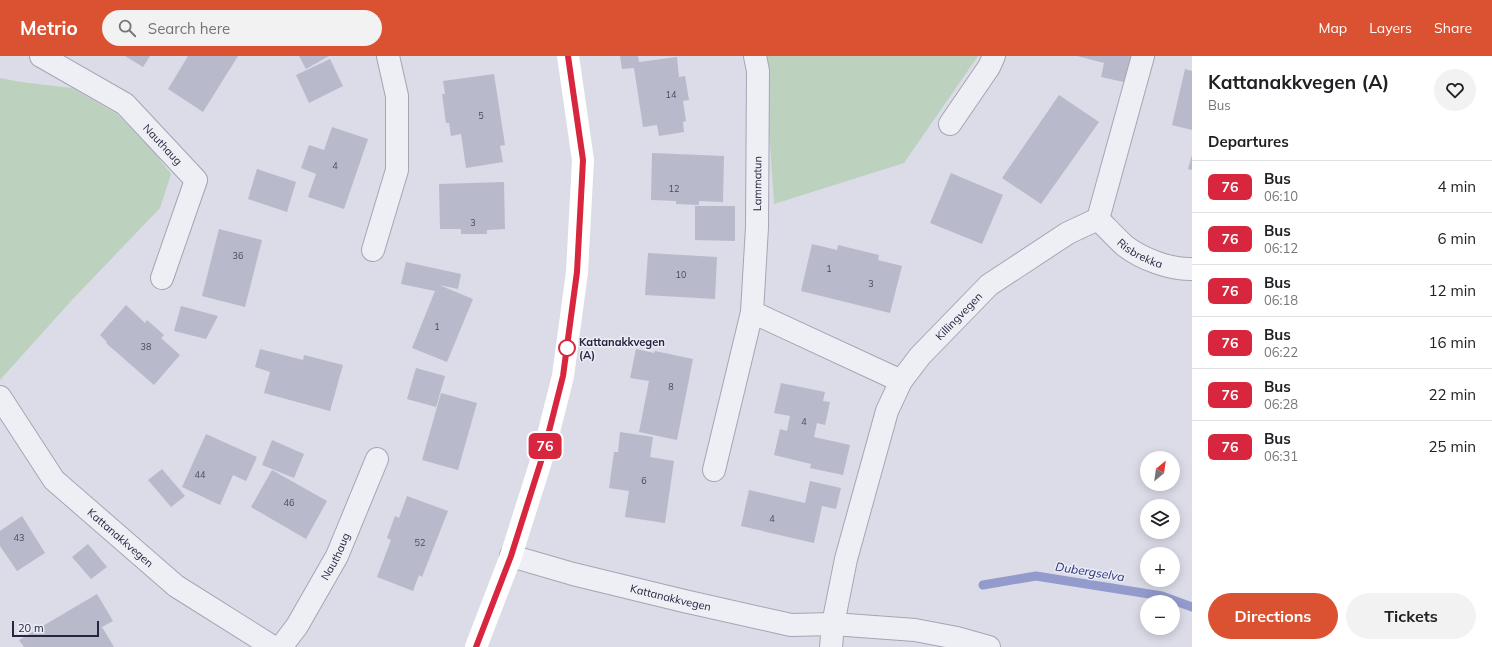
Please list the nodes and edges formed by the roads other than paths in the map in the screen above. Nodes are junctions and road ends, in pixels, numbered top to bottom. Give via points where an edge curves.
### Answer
1 (41, 56) edge
2 (388, 56) edge
3 (568, 56) edge
4 (755, 56) edge
5 (994, 56) edge
6 (1143, 56) edge
7 (950, 124) dead end
8 (1098, 219) junction
9 (373, 250) dead end
10 (1192, 269) edge
11 (162, 278) dead end
12 (752, 312) junction
13 (901, 381) junction
14 (0, 397) edge
15 (377, 459) dead end
16 (714, 470) dead end
17 (511, 556) junction
18 (833, 624) junction
19 (273, 647) edge
20 (282, 647) edge
21 (476, 647) edge
22 (831, 647) edge
23 (989, 647) edge

1 - 11 street, Nauthaug via 125,104 196,180
2 - 9 street via 397,96 397,170
3 - 17 main road via 583,160 577,272 563,376 543,455
4 - 12 street, Lammatun via 758,71 757,227
5 - 7 street
6 - 8 street
8 - 10 street, Risbrekka via 1126,246 1154,262 1180,270
8 - 13 street, Killingvegen via 1068,233 989,285 920,356
12 - 13 street
12 - 16 street, Lammatun
13 - 18 street, Killingvegen via 887,411 846,559
14 - 19 street, Kattanakkvegen via 54,480 176,586
15 - 20 street, Nauthaug via 337,556
17 - 18 street, Kattanakkvegen via 580,576 791,626
17 - 21 main road
18 - 22 street
18 - 23 street, Kattanakkvegen via 915,630

